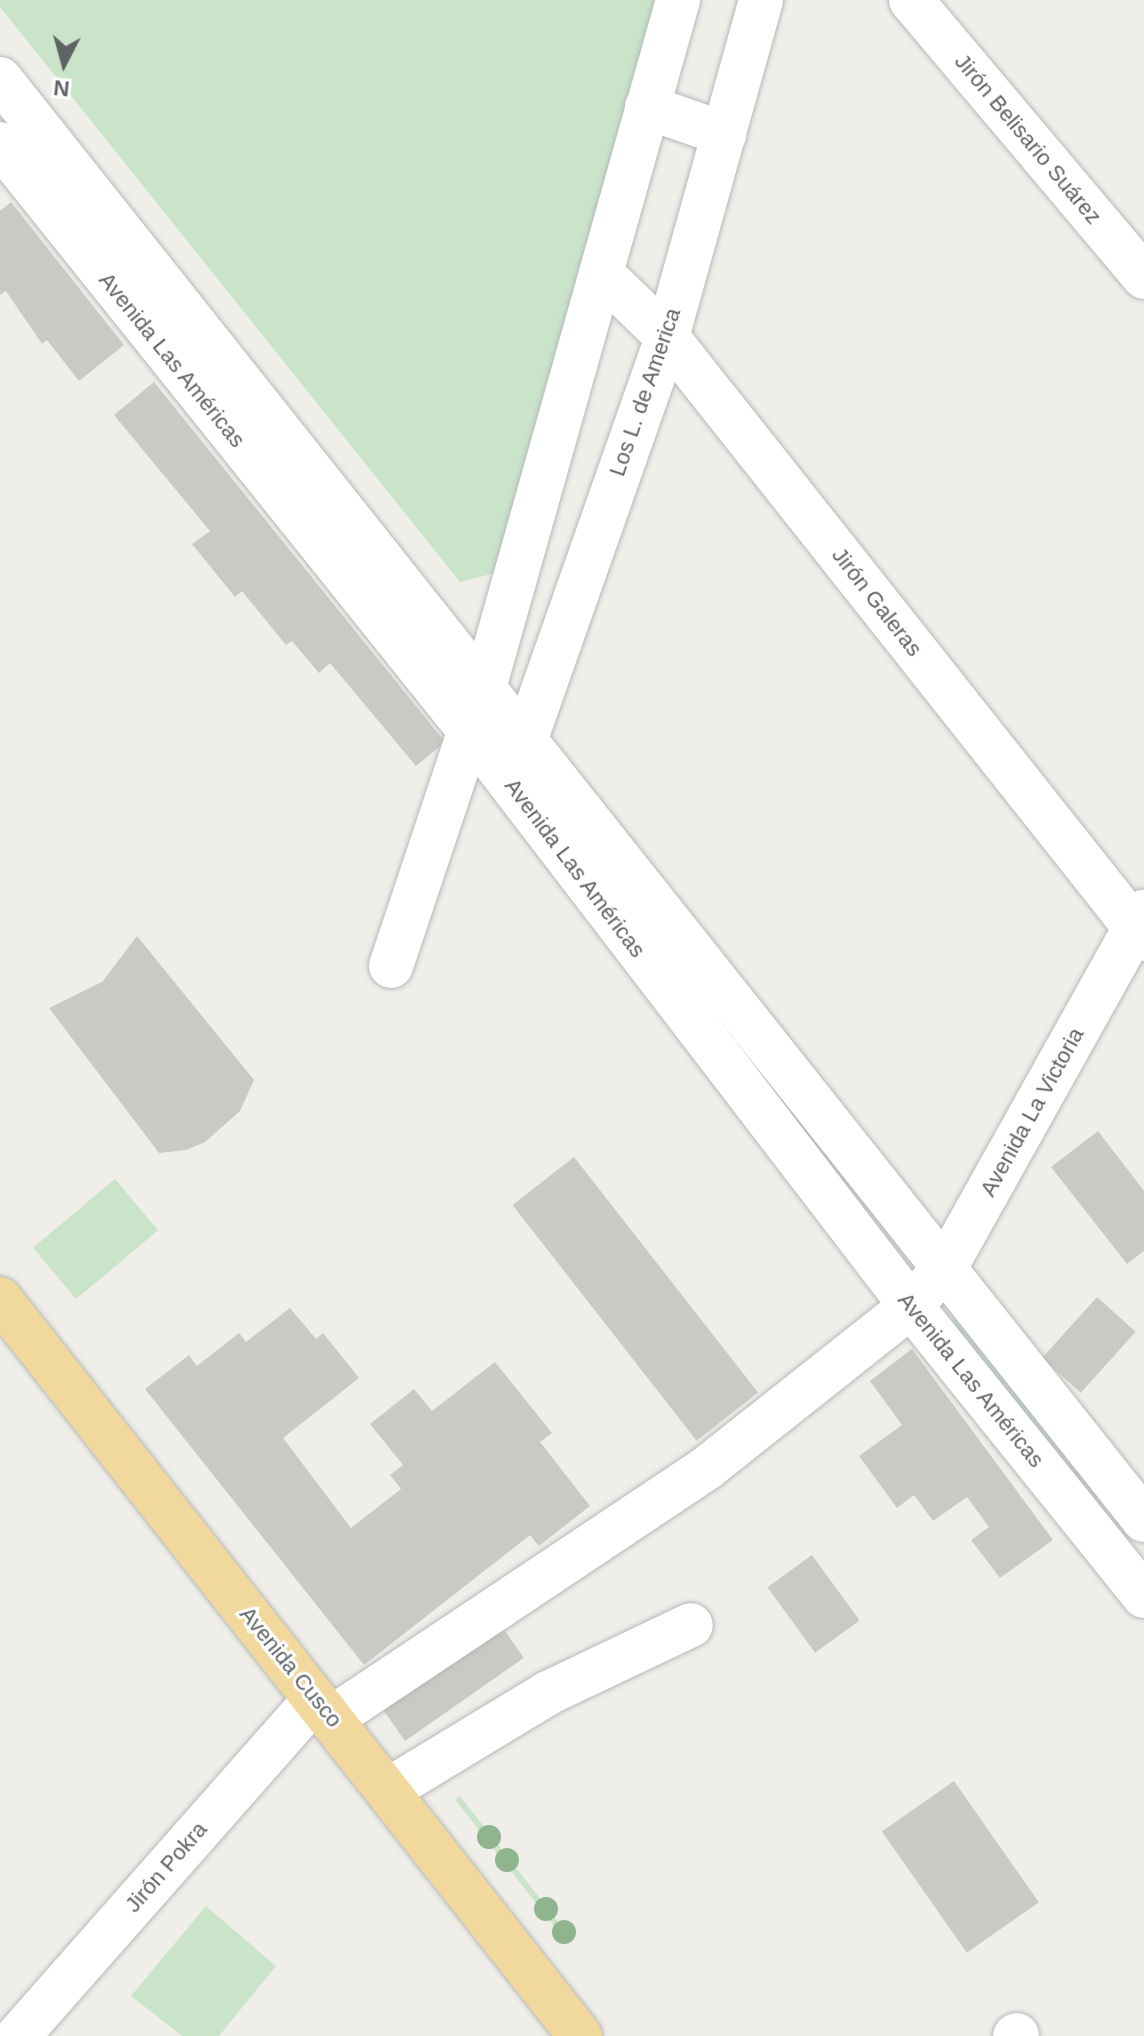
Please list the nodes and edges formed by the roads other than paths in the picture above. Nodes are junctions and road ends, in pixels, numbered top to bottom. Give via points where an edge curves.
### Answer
1 (678, 0) edge
2 (761, 0) edge
3 (911, 0) edge
4 (0, 79) edge
5 (647, 107) junction
6 (724, 134) junction
7 (12, 147) edge
8 (601, 273) junction
9 (1144, 277) edge
10 (667, 337) junction
11 (540, 484) junction
12 (604, 510) junction
13 (484, 688) junction
14 (470, 731) junction
15 (526, 738) junction
16 (504, 776) junction
17 (1141, 926) edge
18 (391, 966) dead end
19 (946, 1266) junction
20 (0, 1299) edge
21 (911, 1306) junction
22 (1144, 1520) edge
23 (1144, 1528) edge
24 (1131, 1579) edge
25 (691, 1625) dead end
26 (323, 1708) junction
27 (388, 1790) junction
28 (14, 2024) edge
29 (580, 2036) edge

1 - 5 street
2 - 6 street, Los L. de America
3 - 9 street, Jirón Belisario Suárez
4 - 7 street, Avenida Las Américas
5 - 6 street
5 - 8 street
6 - 10 street, Los L. de America
7 - 13 street, Avenida Las Américas
7 - 14 street, Avenida Las Américas
8 - 10 street, Jirón Galeras
8 - 11 street
10 - 12 street, Los L. de America
10 - 17 street, Jirón Galeras
11 - 12 street
11 - 13 street
12 - 15 street, Los L. de America
13 - 14 street
13 - 15 street, Avenida Las Américas
14 - 16 street, Avenida Las Américas
14 - 18 street
15 - 16 street, Los L. de America
15 - 19 street, Avenida Las Américas
16 - 21 street, Avenida Las Américas
17 - 19 street, Avenida La Victoria
19 - 21 street, Avenida La Victoria
19 - 22 street, Avenida Las Américas
20 - 26 highway, Avenida Cusco
21 - 24 street, Avenida Las Américas
21 - 26 street, Jirón Pokra via 708,1467
23 - 24 street
25 - 27 street via 548,1693
26 - 27 highway, Avenida Cusco
26 - 28 street, Jirón Pokra
27 - 29 highway, Avenida Cusco

